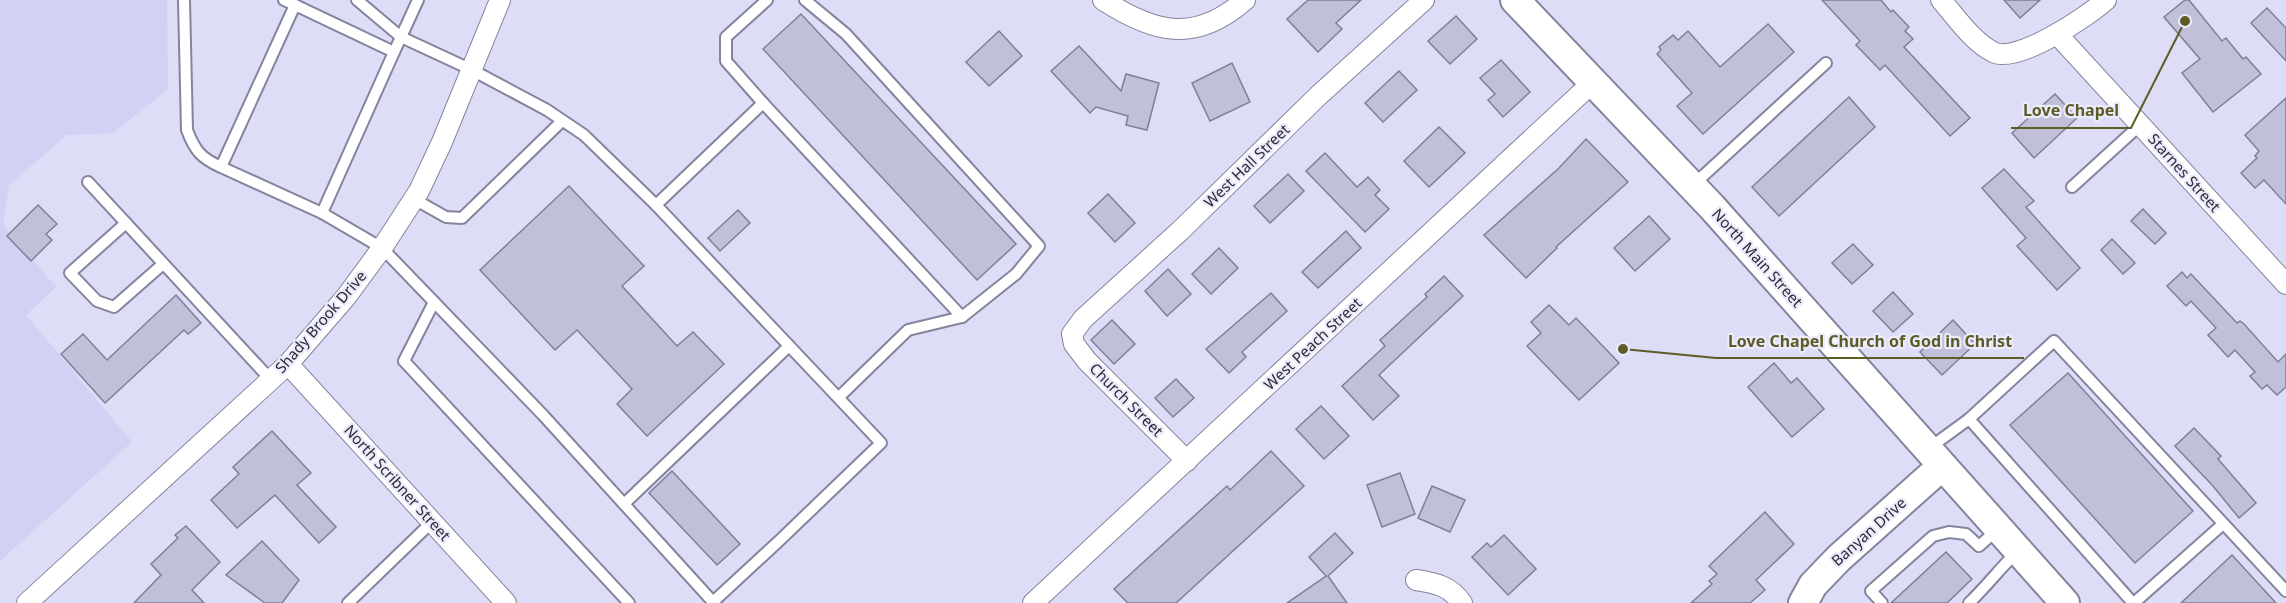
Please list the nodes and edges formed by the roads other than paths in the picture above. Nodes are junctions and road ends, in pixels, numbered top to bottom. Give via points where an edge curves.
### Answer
1 (184, 0) edge
2 (284, 0) edge
3 (357, 0) edge
4 (418, 0) edge
5 (500, 0) edge
6 (767, 0) edge
7 (805, 0) edge
8 (1103, 0) edge
9 (1245, 0) edge
10 (1424, 0) edge
11 (1515, 0) edge
12 (1941, 0) edge
13 (2106, 0) edge
14 (295, 5) junction
15 (2057, 34) junction
16 (401, 37) junction
17 (394, 52) junction
18 (1826, 63) dead end
19 (472, 70) junction
20 (1592, 83) junction
21 (763, 103) junction
22 (562, 121) junction
23 (2140, 125) junction
24 (221, 167) junction
25 (88, 183) dead end
26 (1691, 186) junction
27 (2072, 187) dead end
28 (414, 199) junction
29 (656, 205) junction
30 (322, 213) junction
31 (126, 223) junction
32 (382, 248) junction
33 (163, 264) junction
34 (2286, 284) edge
35 (435, 302) junction
36 (962, 317) junction
37 (1072, 334) joint
38 (789, 346) junction
39 (288, 364) junction
40 (271, 380) junction
41 (839, 397) junction
42 (1969, 419) junction
43 (1935, 458) junction
44 (1187, 461) junction
45 (624, 504) junction
46 (432, 522) junction
47 (2223, 524) junction
48 (1998, 529) junction
49 (2018, 551) junction
50 (1416, 580) dead end
51 (2286, 591) edge
52 (2059, 601) edge
53 (712, 602) edge
54 (27, 603) edge
55 (348, 603) edge
56 (506, 603) edge
57 (629, 603) edge
58 (1032, 603) edge
59 (1462, 603) edge
60 (1803, 603) edge
61 (1882, 603) edge
62 (1969, 603) edge
63 (2133, 603) edge

1 - 24 lane via 187,130 194,148 207,161
2 - 14 lane
3 - 16 lane
4 - 16 lane
5 - 19 street, Shady Brook Drive
6 - 21 lane via 726,37 726,61
7 - 36 lane via 846,34 1039,246 1017,274
8 - 9 street via 1157,28 1180,30 1206,24
10 - 37 street, West Hall Street via 1318,96
11 - 20 main road, North Main Street
12 - 15 street via 1994,53 2009,55
13 - 15 street
14 - 17 lane
14 - 24 lane
15 - 23 street, Starnes Street
16 - 17 lane
16 - 19 lane
17 - 30 lane
18 - 26 lane
19 - 22 lane
19 - 28 street, Shady Brook Drive
20 - 26 main road, North Main Street
20 - 44 street, West Peach Street
21 - 29 lane
21 - 36 lane
22 - 28 lane via 462,218 446,217
22 - 29 lane via 584,135
23 - 27 lane
23 - 34 street, Starnes Street
24 - 30 lane
25 - 31 lane
26 - 43 main road, North Main Street
28 - 32 street, Shady Brook Drive
29 - 38 lane
30 - 32 lane
31 - 33 lane
31 - 33 lane via 70,273 97,302 114,307
32 - 35 lane
32 - 39 street, Shady Brook Drive
33 - 40 lane
35 - 45 lane
35 - 57 lane via 404,361
36 - 41 lane via 908,330
37 - 44 street, Church Street via 1074,344 1087,361
38 - 41 lane
38 - 45 lane
39 - 40 street, Shady Brook Drive
39 - 46 street, North Scribner Street
40 - 54 street, Shady Brook Drive
41 - 53 lane via 881,443
42 - 43 lane
42 - 47 lane via 2054,341
42 - 63 lane
43 - 48 main road, North Main Street
43 - 60 main road, Banyan Drive via 1813,585
44 - 58 street, West Peach Street
45 - 53 lane
46 - 55 lane
46 - 56 street, North Scribner Street
47 - 51 lane
47 - 63 lane
48 - 49 main road, North Main Street
48 - 61 lane via 1979,546 1966,534 1949,532 1934,536 1871,591
49 - 52 main road, North Main Street
49 - 62 lane
50 - 59 street via 1442,584

